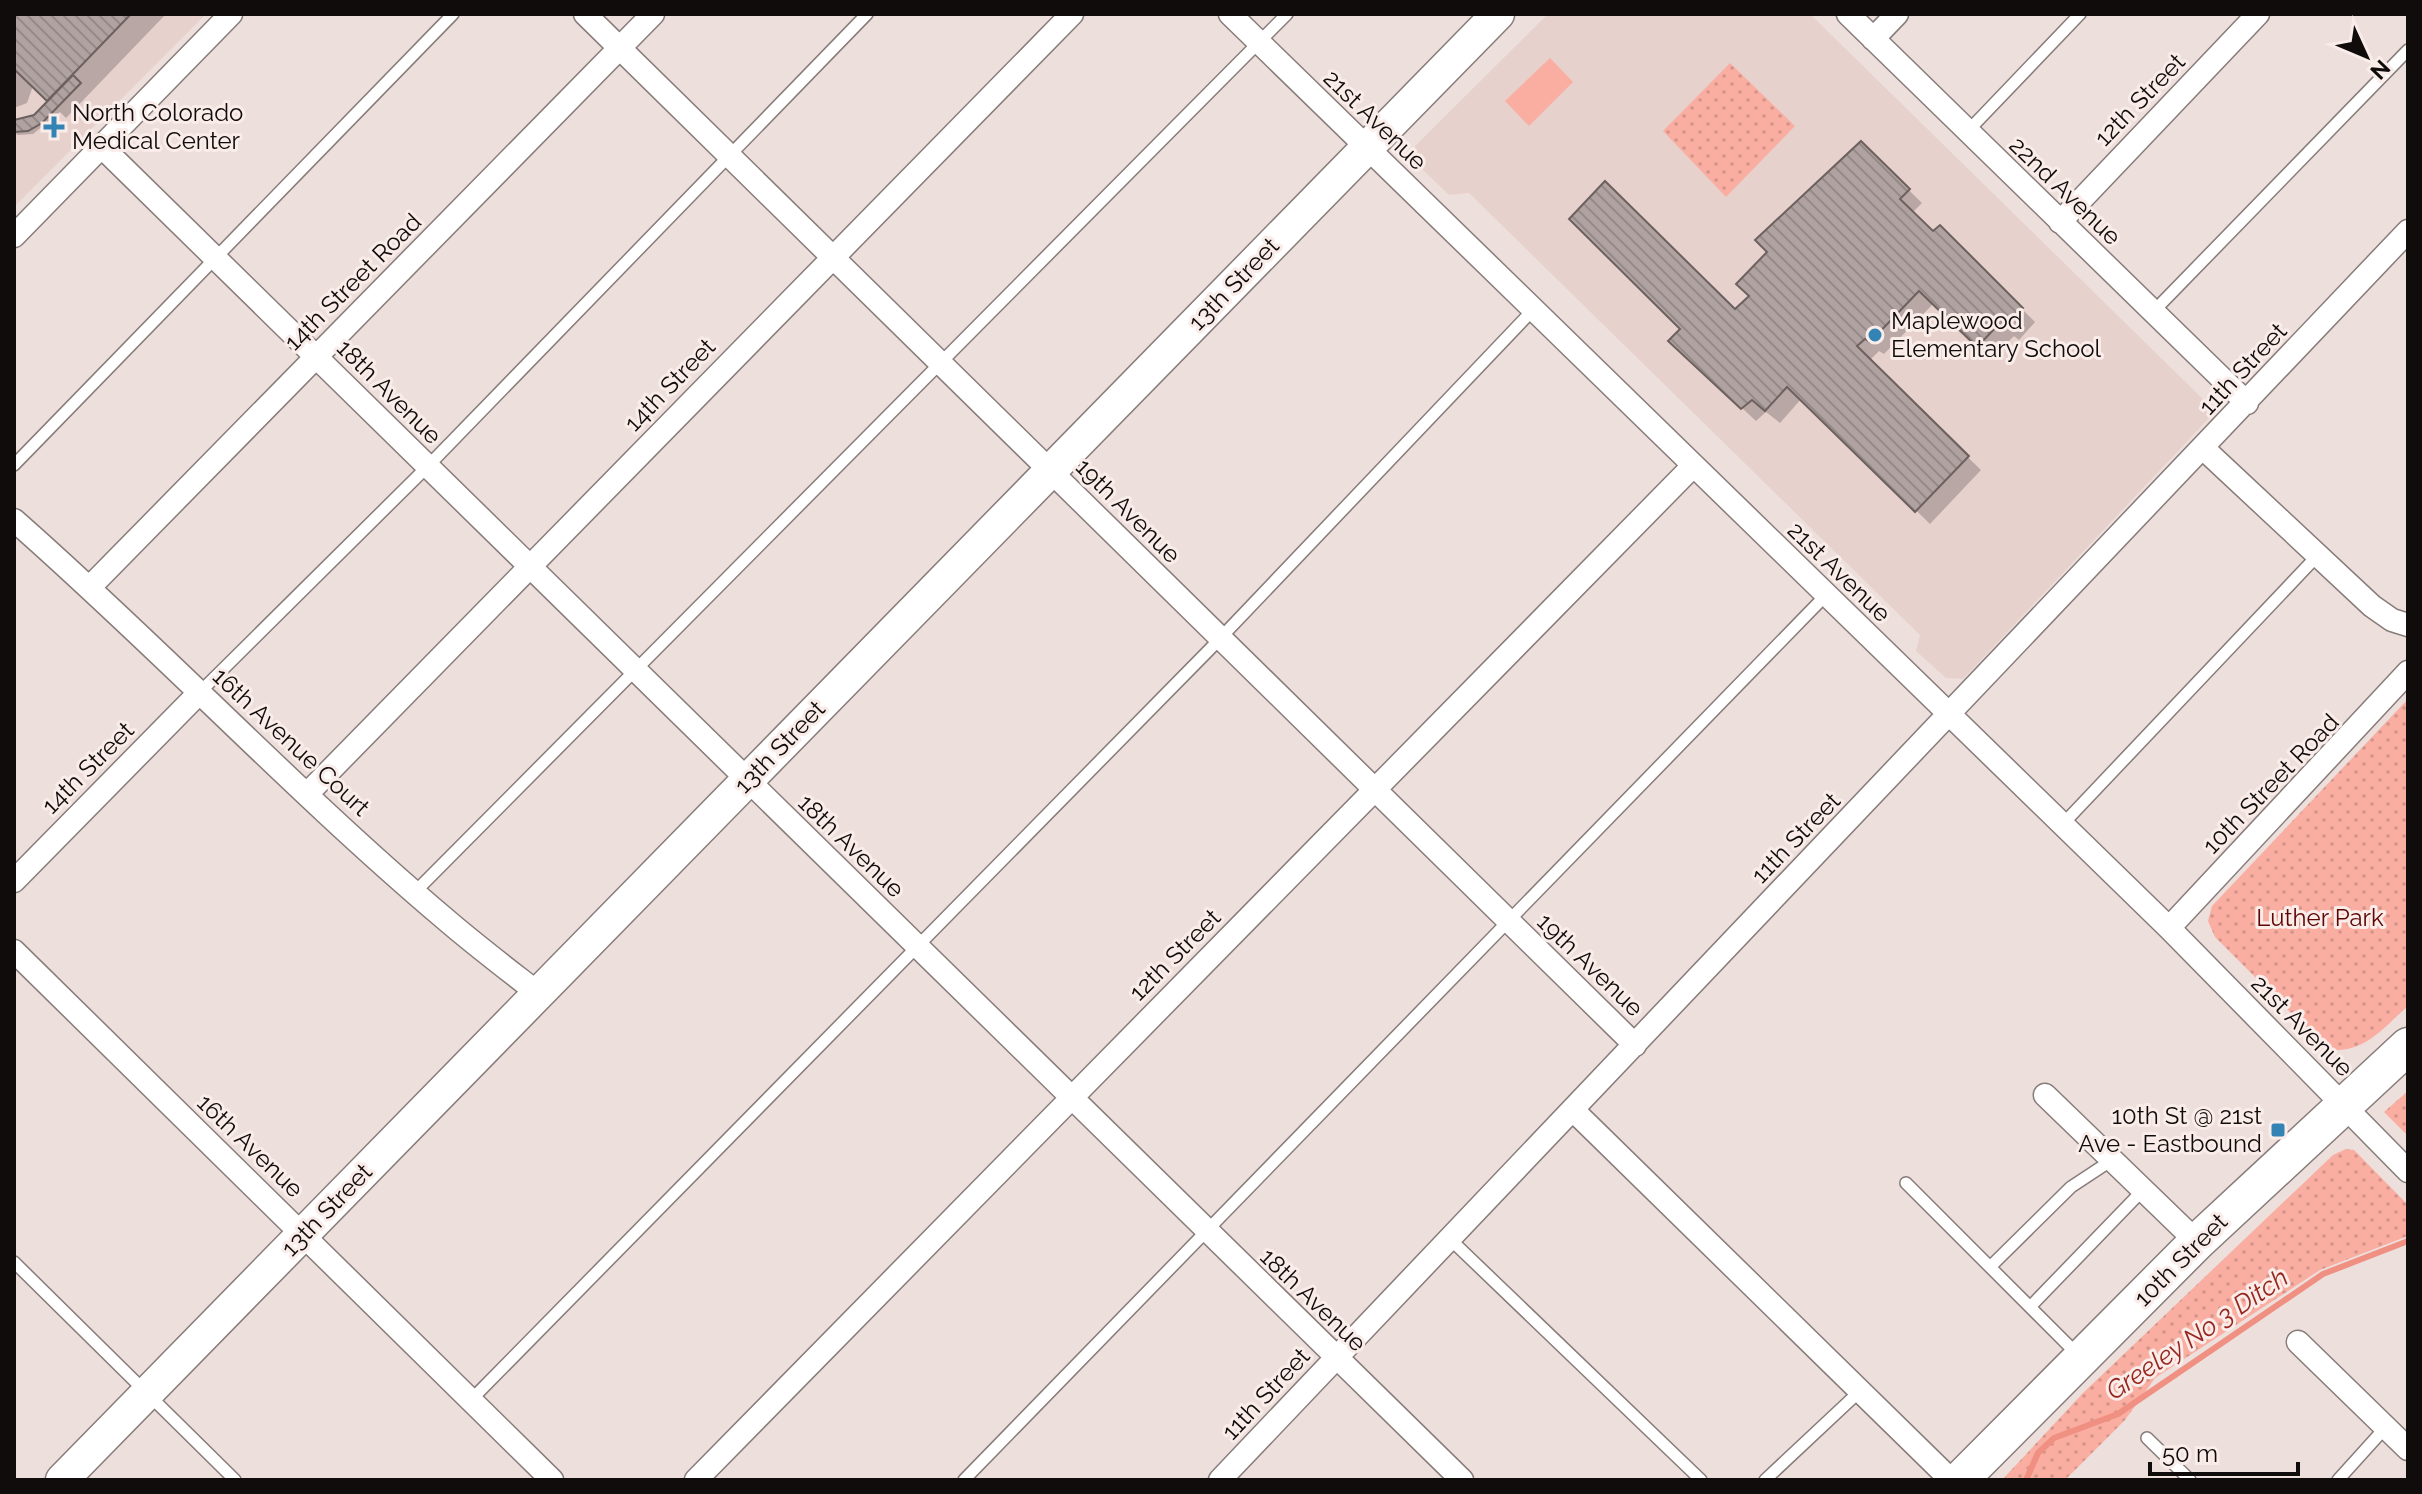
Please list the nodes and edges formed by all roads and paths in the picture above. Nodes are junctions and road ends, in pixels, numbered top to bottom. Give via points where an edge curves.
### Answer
1 (231, 14) edge
2 (453, 14) edge
3 (585, 14) edge
4 (653, 14) edge
5 (867, 14) edge
6 (1072, 14) edge
7 (1230, 14) edge
8 (1287, 14) edge
9 (1498, 14) edge
10 (1848, 14) edge
11 (1897, 14) edge
12 (2080, 14) edge
13 (2258, 14) edge
14 (1873, 39) junction
15 (1259, 43) junction
16 (620, 48) junction
17 (2408, 50) edge
18 (1967, 132) junction
19 (102, 147) junction
20 (1367, 148) junction
21 (728, 154) junction
22 (2060, 222) junction
23 (2408, 231) edge
24 (14, 236) edge
25 (832, 256) junction
26 (216, 259) junction
27 (1532, 311) junction
28 (2152, 313) junction
29 (316, 357) junction
30 (939, 361) junction
31 (2247, 403) junction
32 (2204, 449) junction
33 (14, 465) edge
34 (428, 466) junction
35 (1692, 467) junction
36 (1051, 471) junction
37 (14, 520) edge
38 (2318, 555) junction
39 (529, 566) junction
40 (90, 587) junction
41 (1826, 595) junction
42 (2408, 625) edge
43 (1220, 638) junction
44 (637, 672) junction
45 (2408, 672) edge
46 (200, 692) junction
47 (1950, 716) junction
48 (747, 781) junction
49 (1375, 791) junction
50 (307, 794) junction
51 (2062, 825) junction
52 (14, 881) edge
53 (415, 892) junction
54 (1510, 923) junction
55 (2169, 928) junction
56 (917, 947) junction
57 (14, 951) edge
58 (539, 994) junction
59 (1635, 1045) junction
60 (2408, 1046) edge
61 (2045, 1095) dead end
62 (1071, 1098) junction
63 (2343, 1104) junction
64 (1573, 1110) junction
65 (2112, 1160) junction
66 (2408, 1171) edge
67 (1906, 1183) dead end
68 (2143, 1190) junction
69 (1208, 1233) junction
70 (303, 1234) junction
71 (1450, 1239) junction
72 (2197, 1242) junction
73 (14, 1262) edge
74 (1990, 1267) junction
75 (2030, 1307) junction
76 (2298, 1342) dead end
77 (1335, 1358) junction
78 (2081, 1358) junction
79 (1860, 1391) junction
80 (148, 1392) junction
81 (471, 1400) junction
82 (2385, 1428) junction
83 (2147, 1438) dead end
84 (2408, 1449) edge
85 (62, 1480) edge
86 (235, 1480) edge
87 (552, 1480) edge
88 (696, 1480) edge
89 (964, 1480) edge
90 (1220, 1480) edge
91 (1462, 1480) edge
92 (1701, 1480) edge
93 (1765, 1480) edge
94 (1951, 1480) edge
95 (1960, 1480) edge
96 (2190, 1480) edge
97 (2338, 1480) edge

1 - 19 street
2 - 26 lane
3 - 16 street, 19th Avenue
4 - 16 street, 14th Street Road
5 - 21 lane
6 - 25 street, 14th Street
7 - 15 street, 21st Avenue
8 - 15 lane
9 - 20 street, 13th Street
10 - 14 street, 22nd Avenue
11 - 14 street
12 - 18 lane
13 - 22 street, 12th Street
14 - 18 street, 22nd Avenue
15 - 20 street, 21st Avenue
15 - 30 lane
16 - 21 street, 19th Avenue
16 - 29 street, 14th Street Road
17 - 28 lane
18 - 22 street, 22nd Avenue
19 - 24 street
19 - 26 street, 18th Avenue
20 - 27 street, 21st Avenue
20 - 36 street, 13th Street
21 - 25 street, 19th Avenue
21 - 34 lane
22 - 28 street, 22nd Avenue
23 - 31 street, 11th Street
25 - 30 street, 19th Avenue
25 - 39 street, 14th Street
26 - 29 street, 18th Avenue
26 - 33 lane
27 - 35 street, 21st Avenue
27 - 43 lane
28 - 31 street, 22nd Avenue
29 - 34 street, 18th Avenue
29 - 40 street, 14th Street Road
30 - 36 street, 19th Avenue
30 - 44 lane
31 - 32 street, 11th Street
32 - 38 street
32 - 47 street, 11th Street
34 - 39 street, 18th Avenue
34 - 46 lane
35 - 41 street, 21st Avenue
35 - 49 street, 12th Street
36 - 43 street, 19th Avenue
36 - 48 street, 13th Street
37 - 40 street, 16th Avenue Court
38 - 42 street via 2372,606
38 - 51 lane
39 - 44 street, 18th Avenue
39 - 50 street, 14th Street
40 - 46 street, 16th Avenue Court
41 - 47 street, 21st Avenue
41 - 54 lane
43 - 49 street, 19th Avenue
43 - 56 lane
44 - 48 street, 18th Avenue
44 - 53 lane
45 - 55 street, 10th Street Road
46 - 50 street, 16th Avenue Court
46 - 52 street, 14th Street
47 - 51 street, 21st Avenue
47 - 59 street, 11th Street
48 - 56 street, 18th Avenue
48 - 58 street, 13th Street
49 - 54 street, 19th Avenue
49 - 62 street, 12th Street
50 - 53 street, 16th Avenue Court
51 - 55 street, 21st Avenue
53 - 58 street, 16th Avenue Court
54 - 59 street, 19th Avenue
54 - 69 lane
55 - 63 street, 21st Avenue
56 - 62 street, 18th Avenue
56 - 81 lane
57 - 70 street, 16th Avenue
58 - 70 street, 13th Street
59 - 64 street, 11th Street
60 - 63 main road, 10th Street
61 - 65 street
62 - 69 street, 18th Avenue
62 - 88 street, 12th Street
63 - 66 street, 21st Avenue
63 - 72 main road, 10th Street
64 - 71 street, 11th Street
64 - 79 street
65 - 68 street
65 - 74 lane via 2071,1187
67 - 74 lane
68 - 72 street
68 - 75 lane
69 - 77 street, 18th Avenue
69 - 89 lane
70 - 80 street, 13th Street
70 - 81 street, 16th Avenue
71 - 77 street, 11th Street
71 - 92 lane
72 - 78 main road, 10th Street
73 - 80 lane
74 - 75 lane
75 - 78 lane
76 - 82 street
77 - 90 street, 11th Street
77 - 91 street, 18th Avenue
78 - 95 main road, 10th Street
79 - 93 lane
79 - 94 street
80 - 85 street, 13th Street
80 - 86 lane
81 - 87 street, 16th Avenue
82 - 84 street
82 - 97 lane
83 - 96 lane

